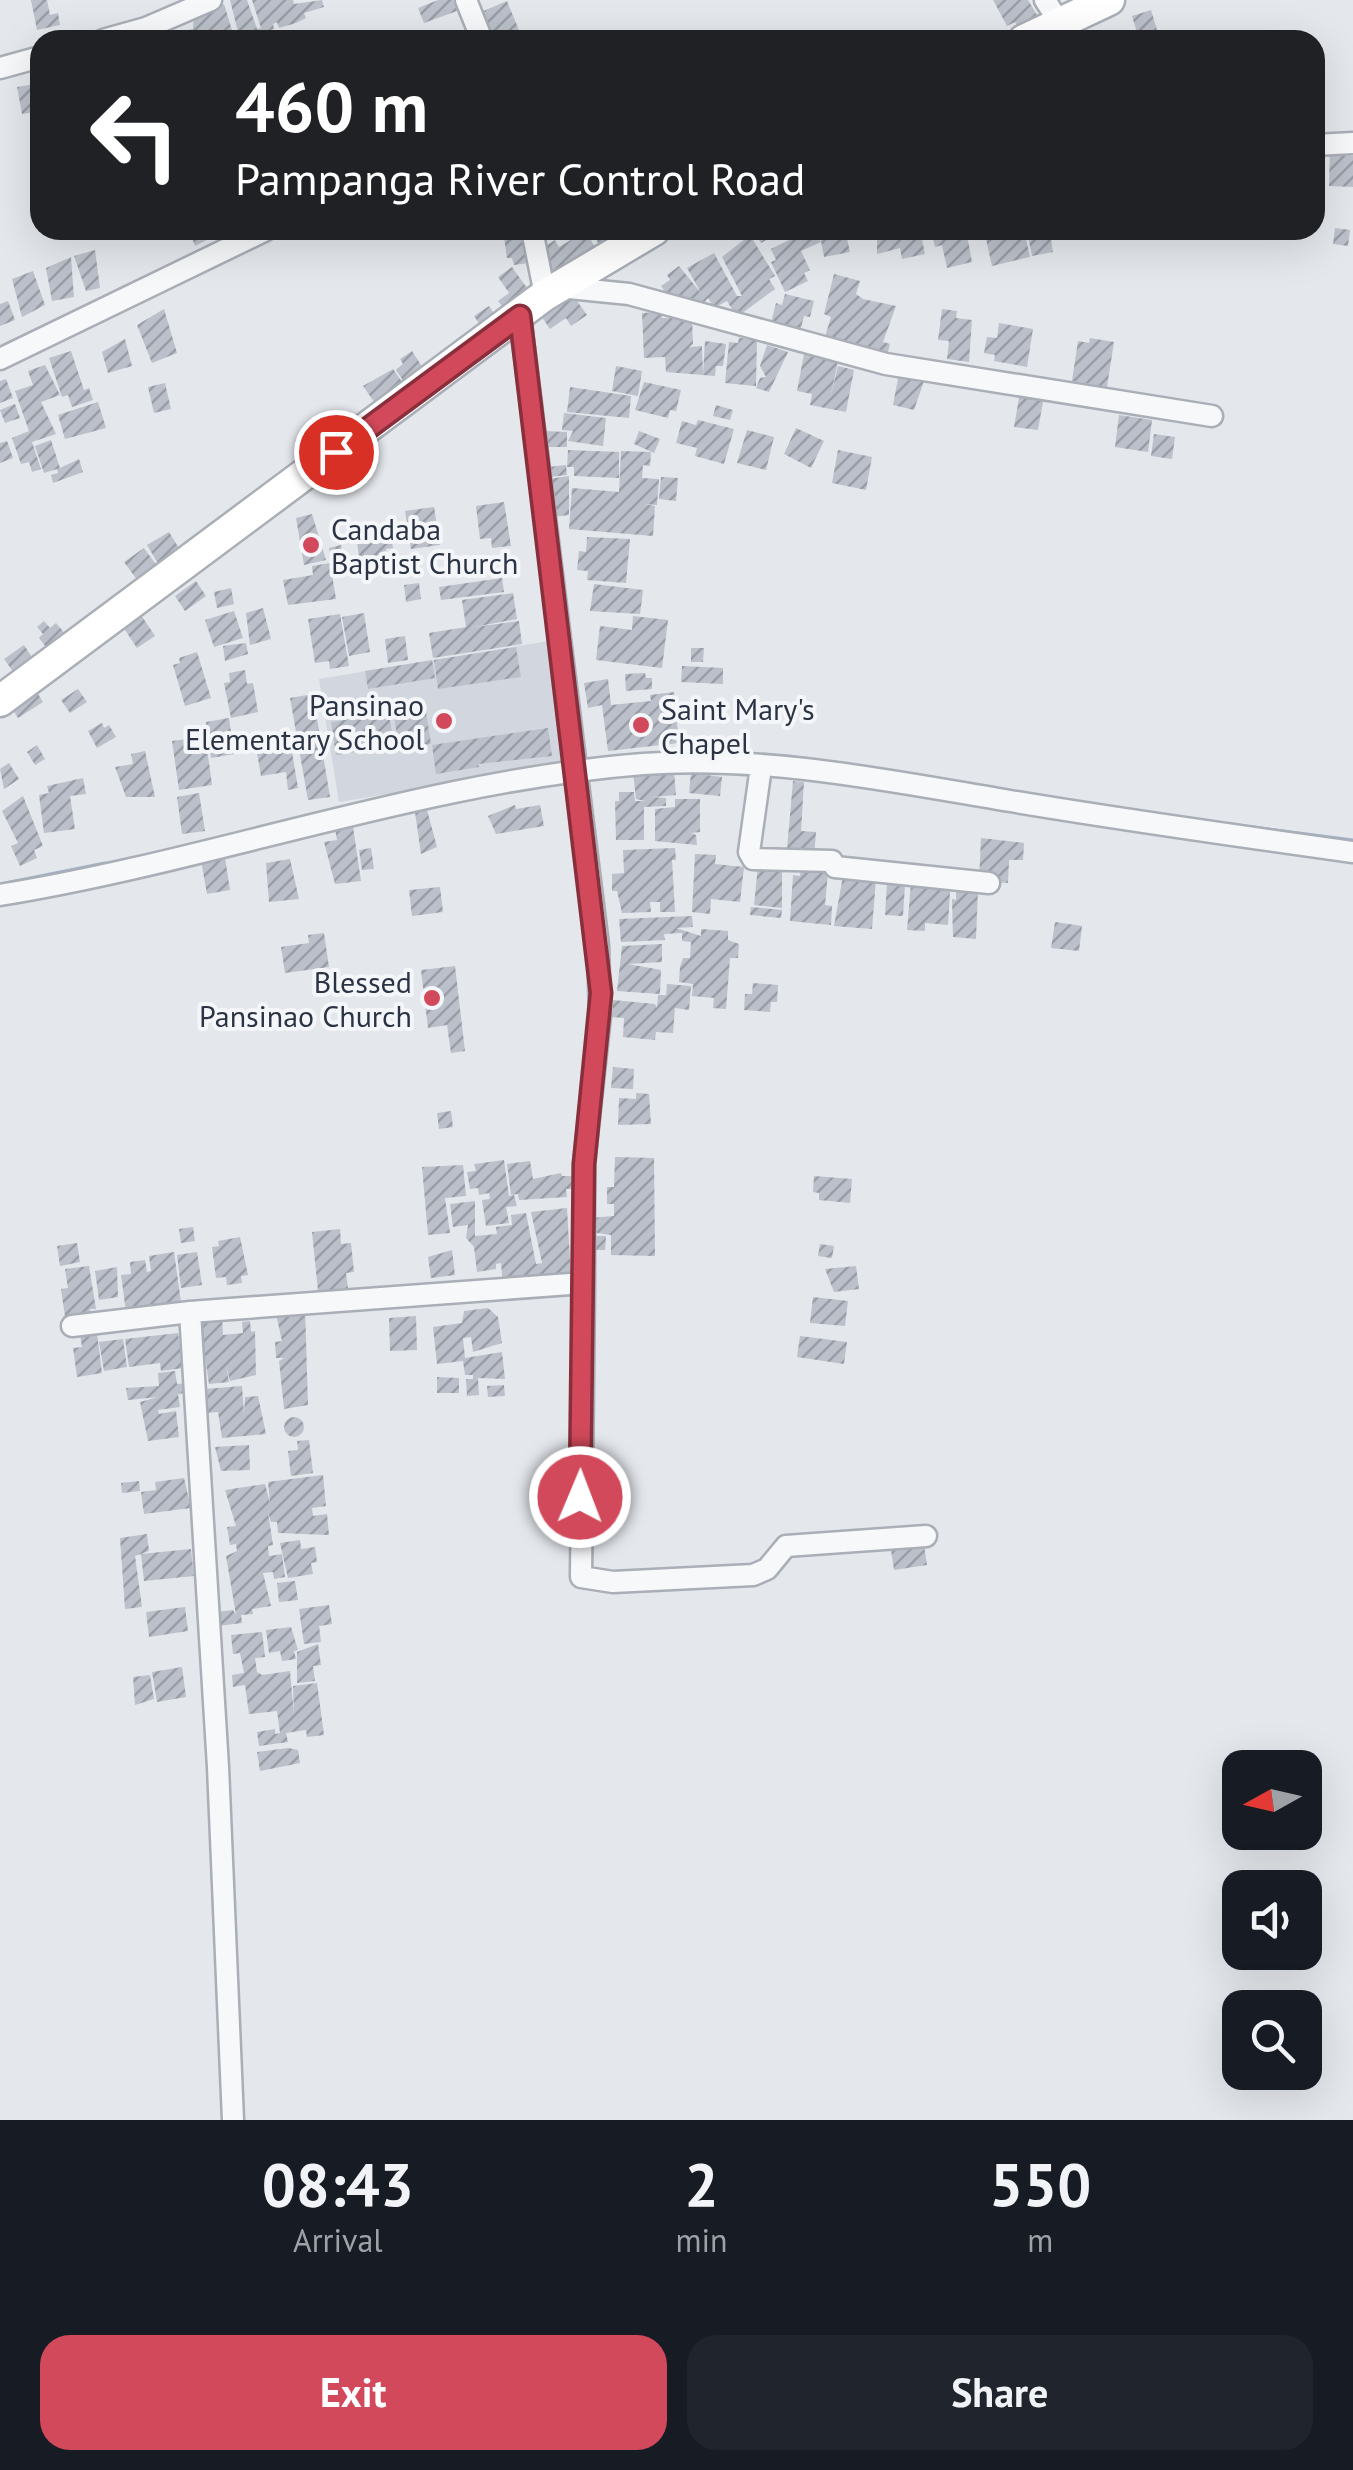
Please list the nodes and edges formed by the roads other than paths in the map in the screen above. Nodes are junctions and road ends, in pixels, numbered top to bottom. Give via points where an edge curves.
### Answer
1 (211, 0) edge
2 (466, 0) edge
3 (1109, 0) edge
4 (1064, 20) edge
5 (139, 30) edge
6 (478, 30) edge
7 (30, 60) edge
8 (0, 68) edge
9 (1353, 143) edge
10 (1325, 144) edge
11 (245, 240) edge
12 (535, 240) edge
13 (637, 240) edge
14 (552, 291) junction
15 (520, 316) junction
16 (0, 359) edge
17 (1212, 416) dead end
18 (0, 701) edge
19 (760, 767) junction
20 (577, 774) junction
21 (1353, 852) edge
22 (989, 884) dead end
23 (0, 896) edge
24 (584, 1283) junction
25 (190, 1312) junction
26 (72, 1326) dead end
27 (926, 1536) dead end
28 (234, 2120) edge

1 - 5 street
2 - 6 street
3 - 4 main road
7 - 8 street
9 - 10 street
11 - 16 street
12 - 14 street
13 - 14 main road
14 - 15 main road
14 - 17 street via 629,294 886,364
15 - 18 main road
15 - 20 street
19 - 20 street via 642,764
19 - 21 street
19 - 22 street via 753,859 832,860 835,867
20 - 23 street via 392,808
20 - 24 street via 601,993 584,1164
24 - 25 street
24 - 27 street via 582,1577 613,1582 754,1575 786,1546
25 - 26 street
25 - 28 street

